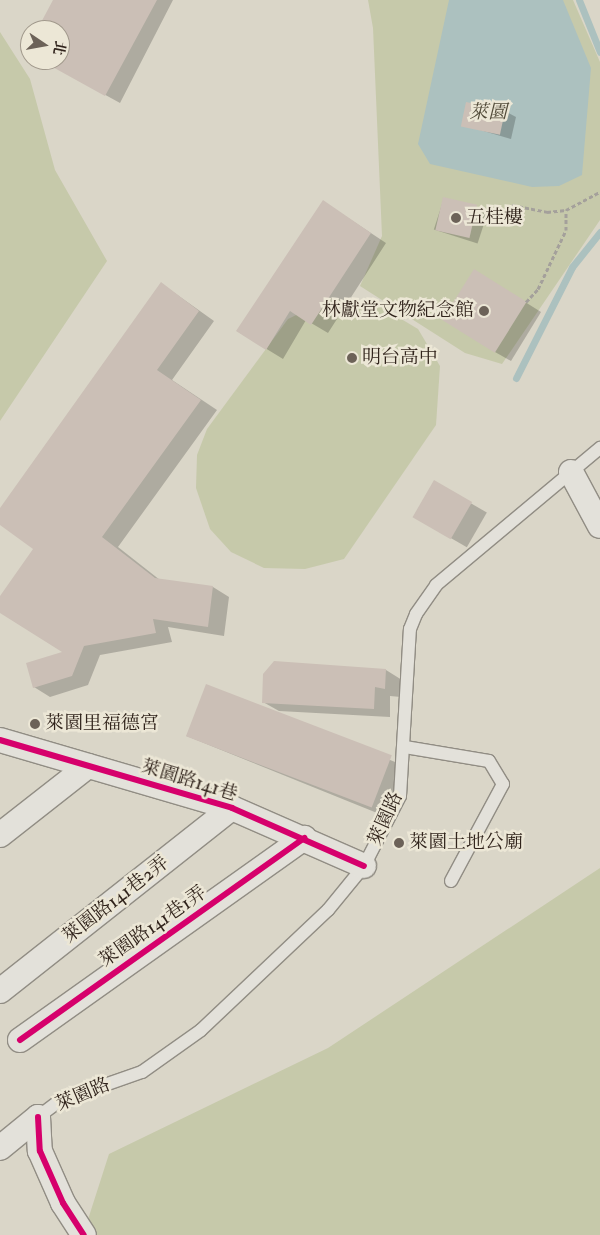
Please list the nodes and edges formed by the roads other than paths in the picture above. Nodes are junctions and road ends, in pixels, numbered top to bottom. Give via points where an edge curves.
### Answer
1 (600, 448) edge
2 (571, 472) junction
3 (600, 526) edge
4 (0, 740) edge
5 (404, 747) junction
6 (88, 766) junction
7 (232, 808) junction
8 (0, 835) edge
9 (304, 838) junction
10 (364, 866) junction
11 (451, 881) dead end
12 (0, 991) edge
13 (20, 1040) dead end
14 (38, 1117) junction
15 (0, 1148) edge
16 (84, 1235) edge

1 - 2 lane, 萊園路
2 - 3 street
2 - 5 lane, 萊園路 via 436,585 416,614 410,629
4 - 6 street, 萊園路141巷
5 - 10 lane, 萊園路 via 400,796
5 - 11 lane via 489,761 503,784
6 - 7 street, 萊園路141巷
6 - 8 street
7 - 9 street, 萊園路141巷
7 - 12 street, 萊園路141巷2弄
9 - 10 street, 萊園路141巷
9 - 13 street, 萊園路141巷1弄
10 - 14 lane, 萊園路 via 328,910 202,1030 142,1072 59,1101
14 - 15 street, 萊園路
14 - 16 street via 40,1151 63,1203

